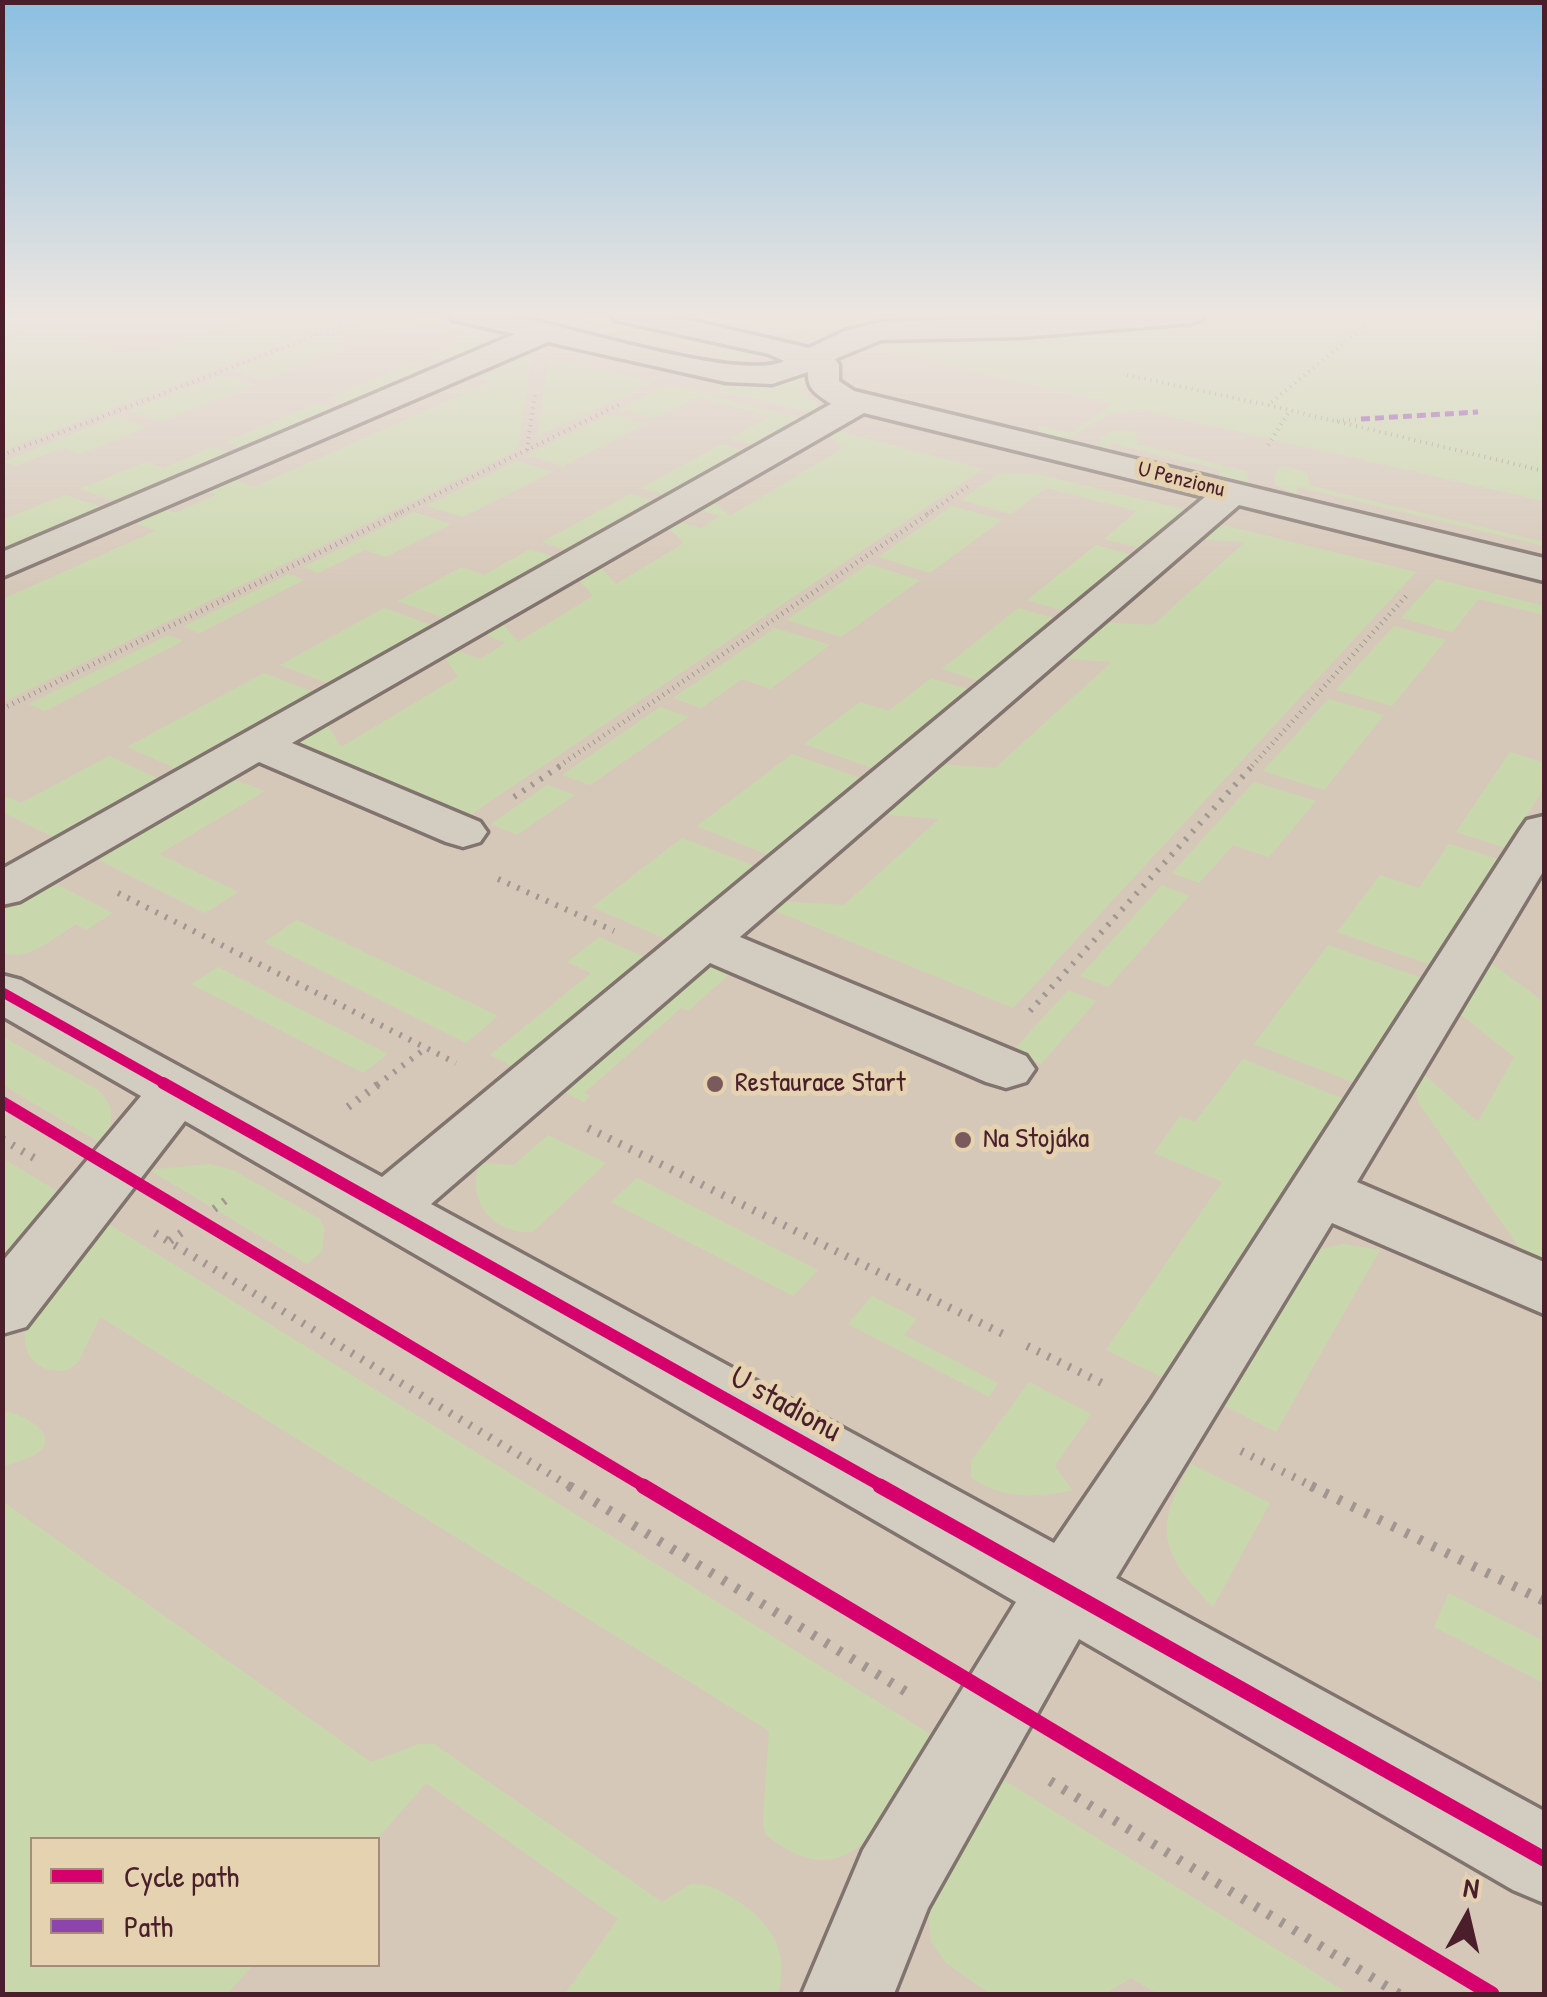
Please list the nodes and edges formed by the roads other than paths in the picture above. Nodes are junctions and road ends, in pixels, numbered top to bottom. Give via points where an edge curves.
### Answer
1 (371, 407) edge
2 (851, 407) edge
3 (881, 407) edge
4 (1232, 492) junction
5 (2, 566) edge
6 (1544, 569) edge
7 (257, 745) junction
8 (1544, 830) edge
9 (463, 832) road end
10 (2, 890) edge
11 (702, 940) junction
12 (2, 992) edge
13 (996, 1064) road end
14 (176, 1092) junction
15 (1320, 1191) junction
16 (384, 1210) junction
17 (1544, 1289) edge
18 (2, 1309) edge
19 (1066, 1590) junction
20 (1544, 1859) edge
21 (857, 1973) edge

1 - 5 street
2 - 7 street
3 - 4 street, U Penzionu
4 - 6 street, U Penzionu
4 - 11 street
7 - 9 street
7 - 10 street
8 - 15 street
11 - 13 street
11 - 16 street
12 - 14 street, U stadionu
14 - 16 street, U stadionu
14 - 18 street
15 - 17 street
15 - 19 street
16 - 19 street, U stadionu
19 - 20 street, U stadionu
19 - 21 street via 894,1881

